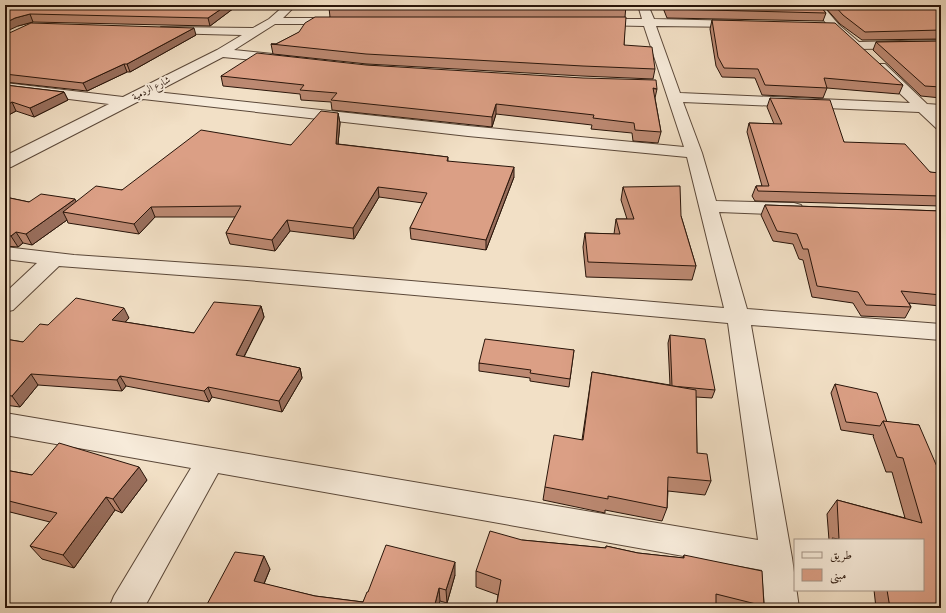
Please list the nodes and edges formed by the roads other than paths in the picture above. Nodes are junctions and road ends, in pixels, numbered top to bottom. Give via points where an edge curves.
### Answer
1 (291, 5) edge
2 (816, 5) edge
3 (646, 13) edge
4 (273, 21) junction
5 (351, 21) edge
6 (586, 22) edge
7 (750, 24) edge
8 (820, 26) edge
9 (835, 27) junction
10 (157, 29) edge
11 (256, 32) junction
12 (941, 44) edge
13 (858, 46) junction
14 (221, 53) junction
15 (292, 60) edge
16 (5, 87) edge
17 (668, 89) junction
18 (140, 94) junction
19 (124, 102) junction
20 (923, 108) junction
21 (941, 109) edge
22 (941, 125) edge
23 (694, 153) junction
24 (7, 160) edge
25 (708, 206) junction
26 (809, 210) edge
27 (5, 253) edge
28 (53, 260) junction
29 (5, 305) edge
30 (738, 317) junction
31 (941, 332) edge
32 (5, 424) edge
33 (211, 460) junction
34 (776, 558) junction
35 (126, 608) edge
36 (782, 608) edge

1 - 4 street, شارع الردمية
2 - 9 street
3 - 6 street
3 - 7 street
3 - 17 street
4 - 5 street
4 - 11 street, شارع الردمية
8 - 9 street
9 - 13 street
10 - 11 street
11 - 14 street, شارع الردمية
12 - 13 street
13 - 20 street
14 - 15 street
14 - 18 street, شارع الردمية
16 - 19 street
17 - 20 street
17 - 23 street
18 - 19 street, شارع الردمية
18 - 23 street via 468,131
19 - 24 street, شارع الردمية
20 - 21 street
20 - 22 street
23 - 25 street
25 - 26 street
25 - 30 street
27 - 28 street
28 - 29 street
28 - 30 street via 280,276
30 - 31 street
30 - 34 street
32 - 33 street
33 - 34 street
33 - 35 street
34 - 36 street

